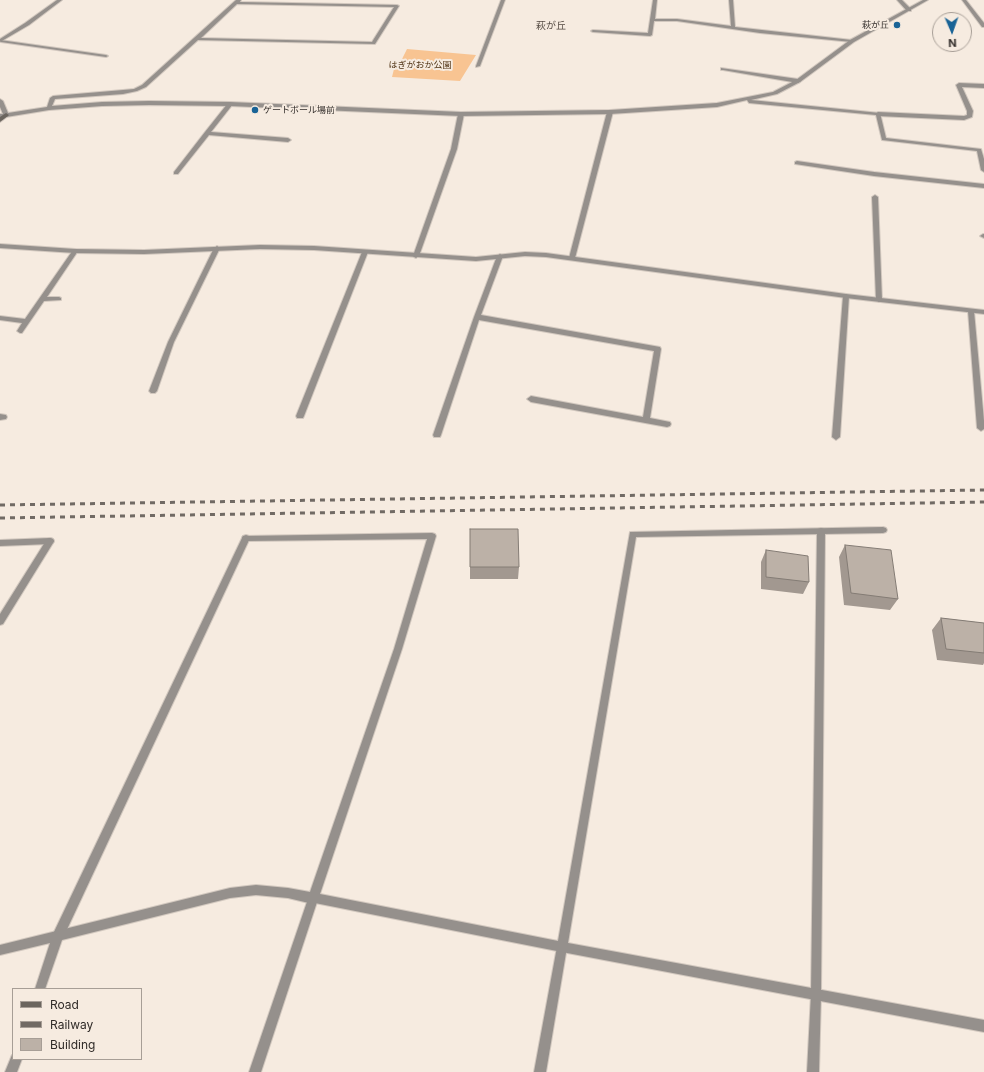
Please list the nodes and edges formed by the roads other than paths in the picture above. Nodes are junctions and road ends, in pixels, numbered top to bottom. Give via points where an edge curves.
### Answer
1 (60, 0) edge
2 (503, 0) edge
3 (655, 0) edge
4 (732, 0) edge
5 (899, 0) edge
6 (926, 0) edge
7 (964, 0) edge
8 (238, 1) edge
9 (909, 10) junction
10 (652, 20) junction
11 (984, 26) edge
12 (733, 28) junction
13 (593, 32) dead end
14 (197, 39) junction
15 (1, 41) edge
16 (852, 41) junction
17 (106, 56) dead end
18 (478, 66) dead end
19 (723, 69) dead end
20 (798, 81) junction
21 (984, 86) edge
22 (0, 101) edge
23 (744, 101) junction
24 (230, 104) junction
25 (49, 108) junction
26 (462, 111) junction
27 (610, 112) junction
28 (878, 114) junction
29 (3, 115) edge
30 (0, 120) edge
31 (207, 133) junction
32 (288, 140) dead end
33 (797, 163) dead end
34 (984, 170) edge
35 (176, 173) dead end
36 (984, 186) edge
37 (875, 197) dead end
38 (0, 246) edge
39 (217, 248) junction
40 (75, 251) junction
41 (365, 252) junction
42 (416, 256) junction
43 (500, 256) junction
44 (572, 258) junction
45 (846, 296) junction
46 (42, 299) junction
47 (59, 299) dead end
48 (879, 300) junction
49 (971, 311) junction
50 (984, 312) edge
51 (478, 317) junction
52 (0, 318) edge
53 (26, 321) junction
54 (20, 331) dead end
55 (153, 391) dead end
56 (531, 399) dead end
57 (300, 416) dead end
58 (646, 420) junction
59 (667, 424) dead end
60 (981, 428) dead end
61 (437, 435) dead end
62 (836, 437) dead end
63 (883, 530) dead end
64 (821, 531) junction
65 (0, 543) edge
66 (0, 621) edge
67 (313, 899) junction
68 (58, 936) junction
69 (562, 947) junction
70 (0, 950) edge
71 (40, 988) edge
72 (816, 994) junction
73 (984, 1026) edge
74 (16, 1060) edge
75 (12, 1072) edge
76 (255, 1072) edge
77 (540, 1072) edge
78 (813, 1072) edge

1 - 15 street
2 - 18 street
3 - 10 street
4 - 12 street
5 - 9 street
6 - 9 street
7 - 11 street
8 - 14 street
8 - 14 street via 398,6 373,43
9 - 16 street
10 - 12 street via 678,20
10 - 13 street via 650,35
12 - 16 street
14 - 25 street via 144,86 123,92 53,98
15 - 17 street
16 - 20 street
19 - 20 street
20 - 23 street via 775,93
21 - 28 street via 959,85 970,111 970,116 964,118
22 - 29 street
23 - 27 street
23 - 28 street
24 - 25 street via 141,103
24 - 26 street
24 - 31 street
25 - 29 street
26 - 27 street
26 - 42 street via 454,149
27 - 44 street
28 - 34 street via 884,139 979,150
29 - 30 street
31 - 32 street
31 - 35 street
33 - 36 street
37 - 48 street
38 - 40 street
39 - 40 street via 144,252
39 - 41 street via 314,248
39 - 55 street via 171,342
40 - 46 street
41 - 42 street
41 - 57 street
42 - 43 street via 476,259
43 - 44 street via 525,254
43 - 51 street
44 - 45 street
45 - 48 street
45 - 62 street
46 - 47 street
46 - 53 street
48 - 49 street
49 - 50 street
49 - 60 street
51 - 58 street via 658,349
51 - 61 street
52 - 53 street
53 - 54 street
56 - 58 street
58 - 59 street
63 - 64 street
64 - 69 street via 633,534
64 - 72 street
65 - 66 street via 50,541
67 - 68 street via 264,891 230,894
67 - 68 street via 398,649 432,536 246,538
67 - 69 street
67 - 76 street
68 - 70 street
68 - 71 street
69 - 72 street
69 - 77 street
72 - 73 street
72 - 78 street
74 - 75 street

